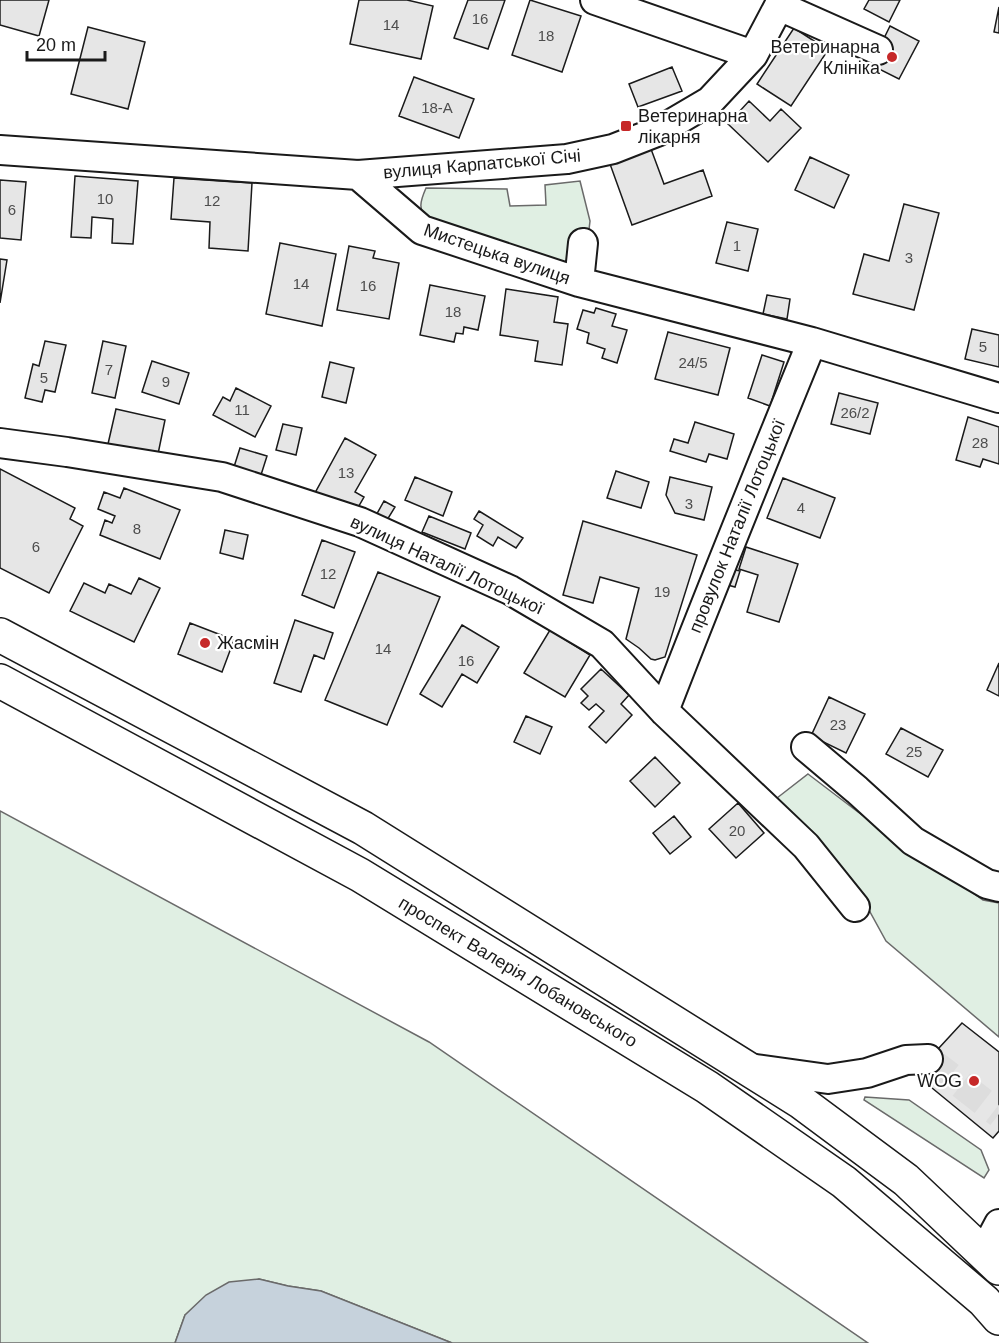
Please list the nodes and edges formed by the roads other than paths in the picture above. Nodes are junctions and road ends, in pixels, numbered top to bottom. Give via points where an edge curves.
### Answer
1 (595, 0) edge
2 (781, 3) edge
3 (878, 50) dead end
4 (753, 55) junction
5 (0, 150) edge
6 (358, 175) junction
7 (583, 243) dead end
8 (579, 282) junction
9 (812, 342) junction
10 (999, 398) edge
11 (0, 443) edge
12 (0, 635) edge
13 (0, 681) edge
14 (664, 711) junction
15 (806, 747) dead end
16 (999, 887) edge
17 (855, 906) dead end
18 (928, 1059) tunnel mouth
19 (747, 1068) junction
20 (999, 1224) edge
21 (992, 1261) edge
22 (999, 1318) edge

1 - 4 street
2 - 3 street
2 - 4 street, вулиця Карпатської Січі
4 - 6 street, вулиця Карпатської Січі via 710,102 659,131 613,149 567,159
5 - 6 street
6 - 8 street, Мистецька вулиця via 422,230
7 - 8 street
8 - 9 street, Мистецька вулиця
9 - 10 street, Мистецька вулиця
9 - 14 street, провулок Наталії Лотоцької
11 - 14 street, вулиця Наталії Лотоцької via 222,477 360,522 510,590 602,644
12 - 19 main road, проспект Валерія Лобановського via 363,828
13 - 22 main road, проспект Валерія Лобановського via 360,875 708,1087 844,1182
14 - 17 street, вулиця Наталії Лотоцької via 806,846
15 - 16 street via 913,841 987,884
18 - 19 street via 906,1060 867,1073 828,1079
19 - 21 main road, проспект Валерія Лобановського via 801,1102 906,1180
20 - 21 street via 991,1239

